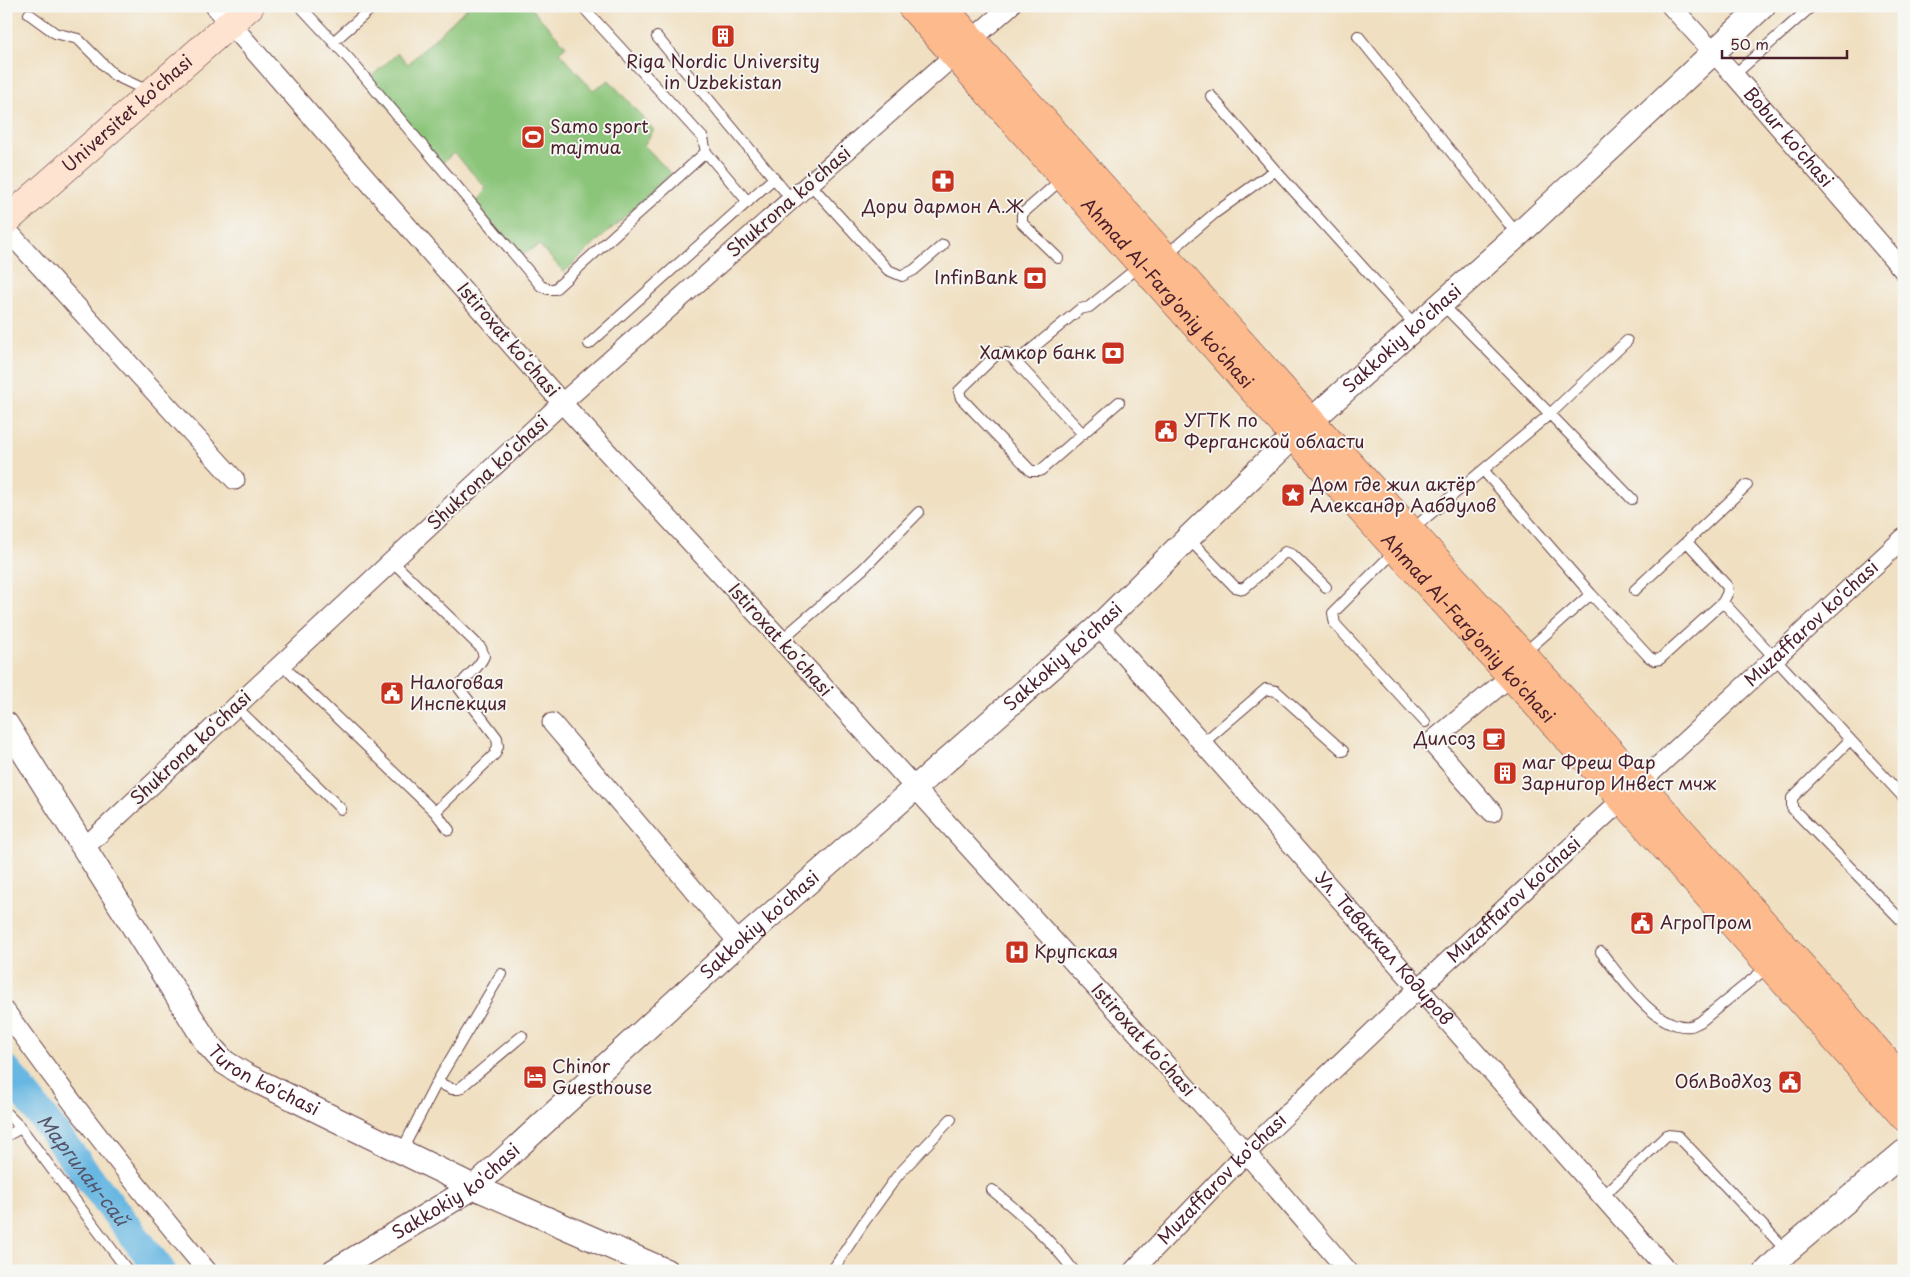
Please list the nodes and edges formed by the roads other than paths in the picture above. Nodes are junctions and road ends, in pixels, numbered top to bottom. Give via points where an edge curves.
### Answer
1 (300, 6) edge
2 (374, 6) edge
3 (582, 6) edge
4 (911, 6) edge
5 (942, 6) edge
6 (1010, 6) edge
7 (1671, 6) edge
8 (1764, 6) edge
9 (1812, 6) edge
10 (232, 12) edge
11 (29, 14) dead end
12 (1358, 36) dead end
13 (656, 37) dead end
14 (333, 42) junction
15 (964, 48) junction
16 (1714, 54) junction
17 (1734, 75) junction
18 (152, 93) junction
19 (1211, 96) dead end
20 (706, 152) junction
21 (1274, 170) junction
22 (1064, 177) junction
23 (774, 178) junction
24 (810, 184) junction
25 (792, 200) junction
26 (748, 202) junction
27 (6, 221) edge
28 (6, 229) edge
29 (1518, 235) junction
30 (944, 245) dead end
31 (1058, 258) dead end
32 (1153, 260) junction
33 (1904, 270) edge
34 (1441, 303) junction
35 (1416, 326) junction
36 (1627, 341) dead end
37 (589, 344) dead end
38 (1016, 362) junction
39 (1119, 402) dead end
40 (562, 403) junction
41 (1550, 414) junction
42 (1302, 428) junction
43 (1082, 434) junction
44 (1484, 471) junction
45 (235, 480) dead end
46 (1747, 485) dead end
47 (1632, 499) dead end
48 (919, 512) dead end
49 (1188, 538) junction
50 (1904, 538) edge
51 (1403, 540) junction
52 (1686, 542) junction
53 (392, 561) junction
54 (1326, 587) dead end
55 (1635, 590) dead end
56 (1591, 594) junction
57 (1723, 602) junction
58 (1099, 626) junction
59 (780, 640) junction
60 (1775, 659) junction
61 (281, 664) junction
62 (1517, 666) junction
63 (236, 707) junction
64 (1425, 722) dead end
65 (552, 723) dead end
66 (6, 724) edge
67 (1850, 740) junction
68 (1203, 743) junction
69 (1343, 751) dead end
70 (915, 788) junction
71 (1630, 791) junction
72 (1904, 798) edge
73 (341, 810) dead end
74 (435, 812) junction
75 (1492, 812) dead end
76 (449, 830) dead end
77 (85, 847) junction
78 (1904, 922) edge
79 (739, 943) junction
80 (1600, 952) dead end
81 (1770, 965) junction
82 (501, 974) dead end
83 (1419, 988) junction
84 (6, 1012) edge
85 (522, 1036) dead end
86 (1904, 1081) edge
87 (437, 1082) junction
88 (6, 1114) edge
89 (1904, 1117) edge
90 (951, 1119) dead end
91 (21, 1128) junction
92 (6, 1136) edge
93 (1904, 1152) edge
94 (400, 1153) junction
95 (1246, 1153) junction
96 (474, 1187) junction
97 (992, 1190) dead end
98 (1603, 1196) junction
99 (1778, 1264) edge
100 (128, 1271) edge
101 (208, 1271) edge
102 (334, 1271) edge
103 (666, 1271) edge
104 (832, 1271) edge
105 (1074, 1271) edge
106 (1134, 1271) edge
107 (1348, 1271) edge
108 (1668, 1271) edge

1 - 14 lane
2 - 14 lane
3 - 20 lane via 703,138
4 - 15 main road, Ahmad Al-Farg'oniy ko'chasi
5 - 15 main road, Ahmad Al-Farg'oniy ko'chasi
6 - 15 street, Shukrona koʻchasi
7 - 16 street, Bobur ko'chasi
8 - 16 street, Sakkokiy ko'chasi
9 - 17 lane
10 - 18 main road, Universitet ko'chasi
10 - 40 street, Istiroxat koʻchasi
11 - 18 lane via 55,33 78,40 114,75
12 - 29 lane
13 - 23 lane
14 - 20 lane via 541,286 548,289 555,289
15 - 22 main road, Ahmad Al-Farg'oniy ko'chasi
15 - 24 street, Shukrona koʻchasi
15 - 32 main road, Ahmad Al-Farg'oniy ko'chasi
16 - 17 street, Bobur ko'chasi
16 - 29 street, Sakkokiy ko'chasi
17 - 33 street, Bobur ko'chasi
18 - 27 main road, Universitet ko'chasi
19 - 21 lane
20 - 26 lane
21 - 32 lane
21 - 35 lane
22 - 31 lane via 1022,214 1022,223
22 - 32 main road, Ahmad Al-Farg'oniy ko'chasi
23 - 25 lane
23 - 26 lane
24 - 25 street, Shukrona koʻchasi
24 - 30 lane via 888,270 902,276
25 - 40 street, Shukrona koʻchasi
26 - 37 lane
28 - 45 street
29 - 34 street, Sakkokiy ko'chasi
32 - 38 lane via 1089,307 1080,309
32 - 42 main road, Ahmad Al-Farg'oniy ko'chasi
34 - 35 street, Sakkokiy ko'chasi
34 - 41 lane
35 - 42 street, Sakkokiy ko'chasi
36 - 41 lane
38 - 43 lane
38 - 43 lane via 1007,353 998,353 959,391 961,398 1031,471 1040,471
39 - 43 lane
40 - 53 street, Shukrona koʻchasi
40 - 59 street, Istiroxat koʻchasi
41 - 44 lane
41 - 47 lane
42 - 49 street, Sakkokiy ko'chasi
42 - 51 main road, Ahmad Al-Farg'oniy ko'chasi
44 - 51 lane
44 - 56 lane
46 - 52 lane
48 - 59 lane via 863,569
49 - 54 lane via 1235,587 1243,589 1285,552 1294,555
49 - 58 street, Sakkokiy ko'chasi
50 - 60 street, Muzaffarov ko'chasi
51 - 62 main road, Ahmad Al-Farg'oniy ko'chasi
51 - 64 lane via 1333,613 1335,624
52 - 55 lane
52 - 57 lane via 1727,586
53 - 61 street, Shukrona koʻchasi
53 - 74 lane via 481,648 484,656 480,666 460,688 497,738 498,746 495,754
56 - 57 lane via 1654,660 1660,659
56 - 62 lane
57 - 60 lane
58 - 68 street, Ул. Таваккал Кодиров
58 - 70 street, Sakkokiy ko'chasi
59 - 70 street, Istiroxat koʻchasi
60 - 67 lane
60 - 71 street, Muzaffarov ko'chasi
61 - 63 street, Shukrona koʻchasi
61 - 74 lane
62 - 71 main road, Ahmad Al-Farg'oniy ko'chasi
62 - 75 street via 1431,742
63 - 73 lane
63 - 77 street, Shukrona koʻchasi
65 - 79 street
66 - 77 street, Turon ko'chasi
67 - 72 lane
67 - 78 lane via 1792,798 1792,808
68 - 69 lane via 1266,689 1276,691
68 - 83 street, Ул. Таваккал Кодиров
70 - 79 street, Sakkokiy ko'chasi
70 - 95 street, Istiroxat koʻchasi
71 - 81 main road, Ahmad Al-Farg'oniy ko'chasi
71 - 83 street, Muzaffarov ko'chasi
71 - 86 main road, Ahmad Al-Farg'oniy ko'chasi
74 - 76 lane
77 - 94 street, Turon ko'chasi via 207,1043 224,1062
79 - 96 street, Sakkokiy ko'chasi
80 - 81 lane via 1657,1017 1690,1026 1700,1022
81 - 89 main road, Ahmad Al-Farg'oniy ko'chasi
82 - 87 lane
83 - 95 street, Muzaffarov ko'chasi
83 - 98 street, Ул. Таваккал Кодиров
84 - 101 street via 131,1180
85 - 87 lane via 459,1089 452,1090
87 - 94 lane
88 - 91 lane
90 - 104 lane via 898,1175
91 - 92 lane
91 - 100 lane
93 - 99 street
94 - 96 street, Turon ko'chasi
95 - 106 street, Muzaffarov ko'chasi
95 - 107 street, Istiroxat koʻchasi
96 - 102 street, Sakkokiy ko'chasi
96 - 103 street, Turon ko'chasi
97 - 105 lane via 1032,1223
98 - 99 lane via 1667,1135 1678,1136
98 - 108 street, Ул. Таваккал Кодиров

